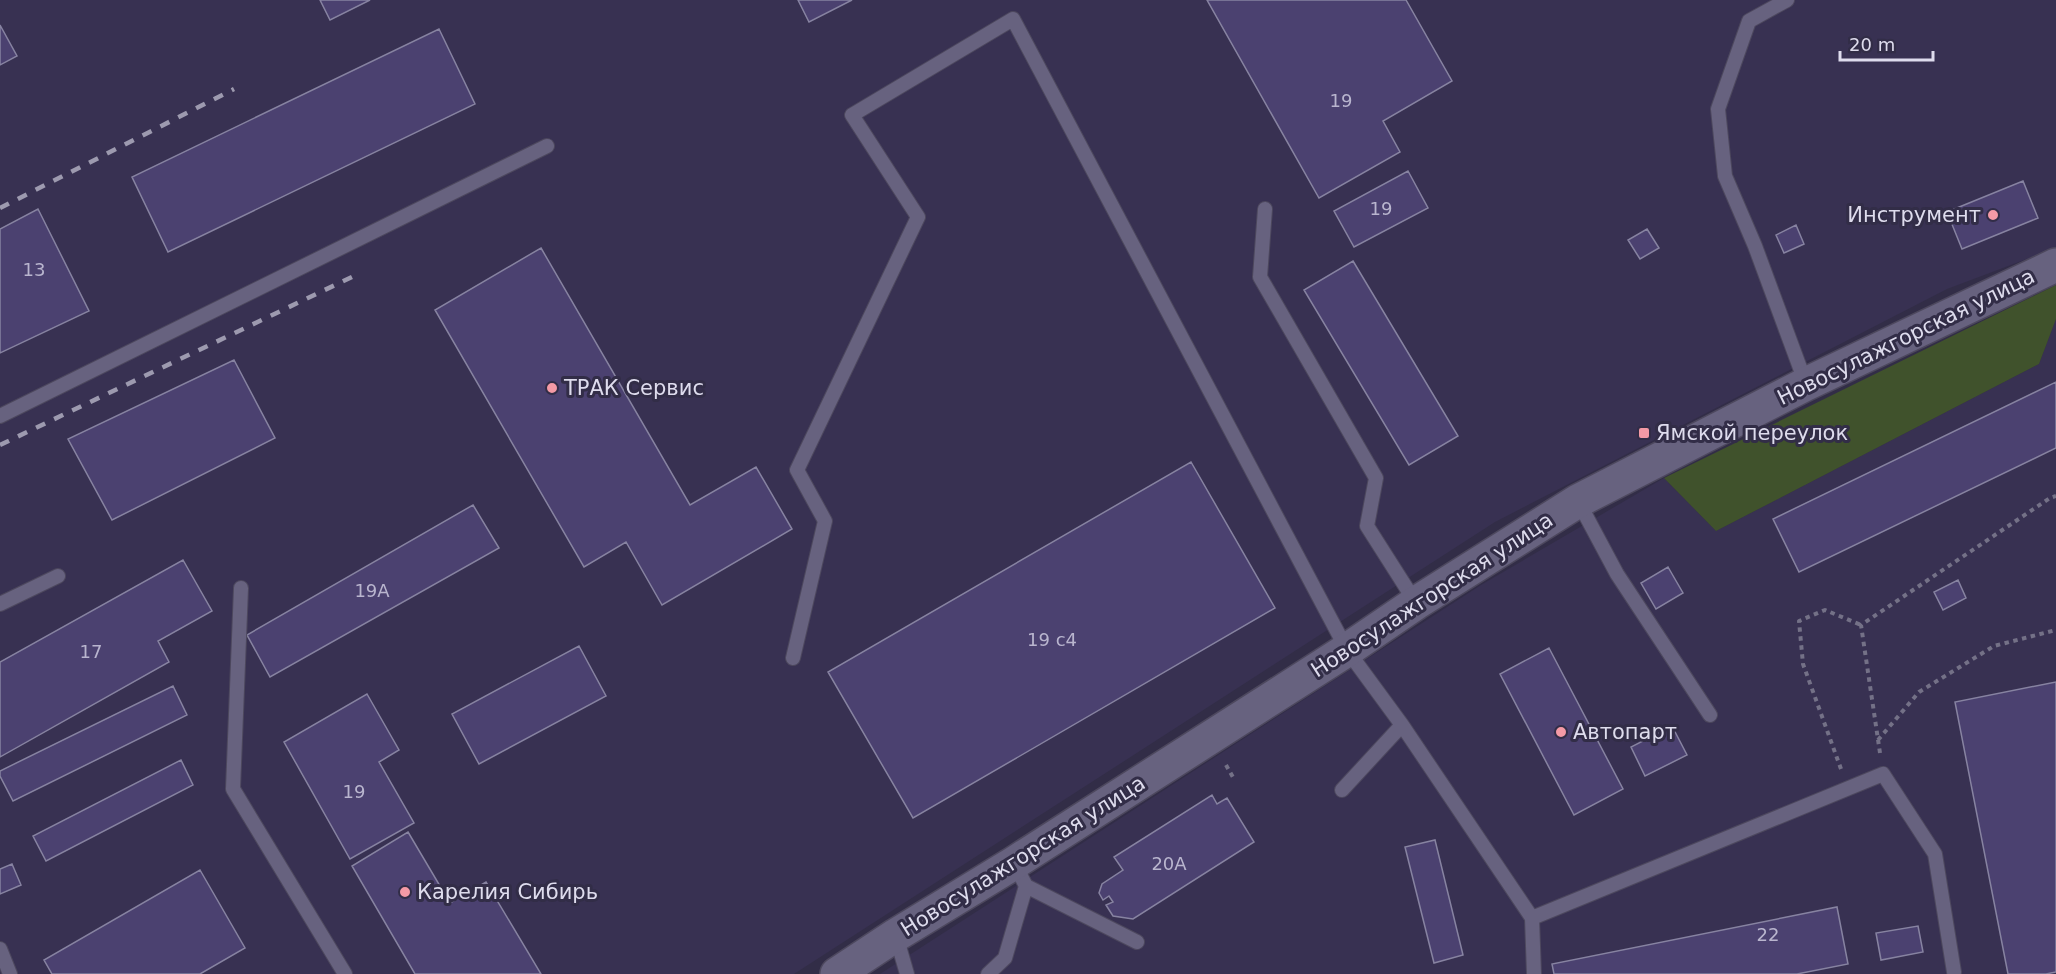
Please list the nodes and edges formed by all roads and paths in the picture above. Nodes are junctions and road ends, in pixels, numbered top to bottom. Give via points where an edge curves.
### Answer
1 (1787, 0) edge
2 (547, 146) dead end
3 (1265, 209) dead end
4 (2056, 265) edge
5 (1806, 384) junction
6 (0, 416) edge
7 (2056, 496) edge
8 (1578, 501) junction
9 (58, 576) dead end
10 (241, 588) dead end
11 (1416, 603) junction
12 (0, 604) edge
13 (1861, 625) junction
14 (2056, 630) edge
15 (1347, 650) junction
16 (793, 658) dead end
17 (1710, 715) dead end
18 (1402, 725) junction
19 (1848, 789) junction
20 (1342, 790) dead end
21 (1020, 874) junction
22 (1532, 918) junction
23 (896, 935) junction
24 (1137, 942) dead end
25 (0, 949) edge
26 (1951, 973) edge
27 (10, 974) edge
28 (345, 974) edge
29 (837, 974) edge
30 (907, 974) edge
31 (988, 974) edge
32 (1534, 974) edge

1 - 5 lane via 1749,21 1718,109 1725,176
2 - 6 lane
3 - 11 lane via 1260,277 1376,478 1367,526
4 - 5 main road, Новосулажгорская улица
5 - 8 main road, Новосулажгорская улица
7 - 13 path
8 - 11 main road, Новосулажгорская улица
8 - 17 lane via 1617,574
9 - 12 lane
10 - 28 lane via 233,789
11 - 15 main road, Новосулажгорская улица
13 - 14 path via 1878,740 1918,692 1994,646
13 - 19 path via 1825,610 1799,621 1803,664
15 - 16 lane via 1013,19 852,115 918,217 797,470 825,521
15 - 18 lane
15 - 21 main road, Новосулажгорская улица
18 - 20 lane
18 - 22 lane
19 - 22 lane
19 - 26 lane via 1883,774 1935,854
21 - 23 main road, Новосулажгорская улица
21 - 24 lane
21 - 31 lane via 1005,958
22 - 32 lane
23 - 29 main road, Новосулажгорская улица
23 - 30 lane
25 - 27 lane

